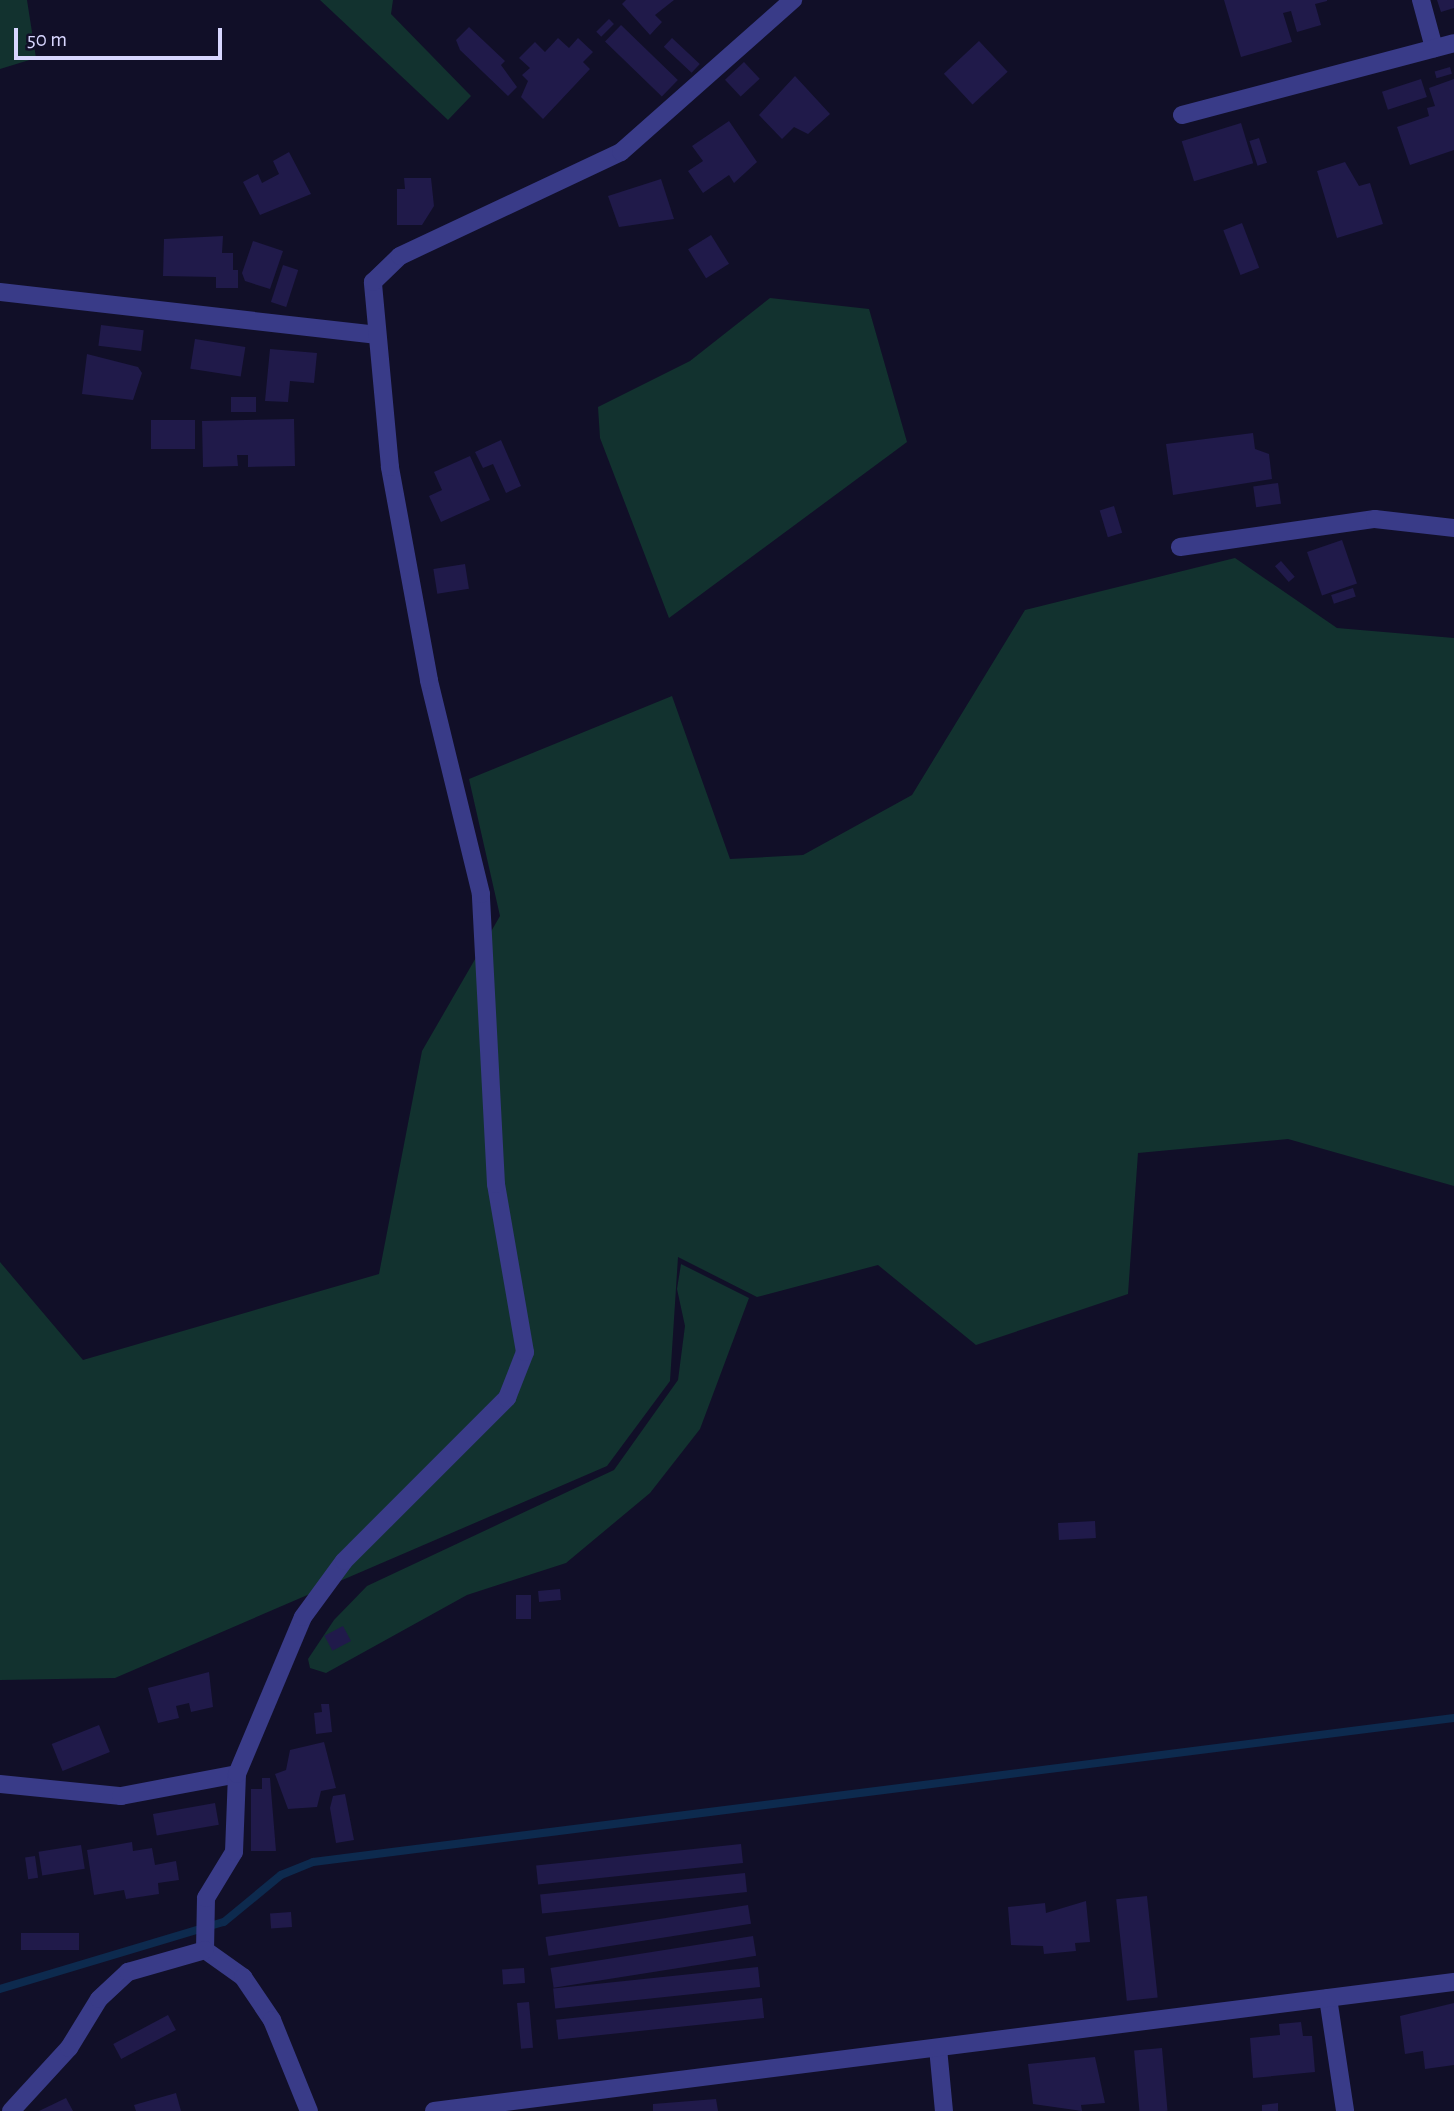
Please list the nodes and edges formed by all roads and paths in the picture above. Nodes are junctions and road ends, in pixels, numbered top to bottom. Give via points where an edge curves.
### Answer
1 (793, 0) edge
2 (1421, 0) edge
3 (1454, 43) edge
4 (1434, 48) junction
5 (1182, 115) dead end
6 (0, 292) edge
7 (376, 335) junction
8 (1454, 528) edge
9 (1181, 547) dead end
10 (237, 1774) junction
11 (0, 1784) edge
12 (205, 1950) junction
13 (1454, 1982) edge
14 (1328, 1998) junction
15 (938, 2048) junction
16 (10, 2111) edge
17 (309, 2111) edge
18 (434, 2111) edge
19 (944, 2111) edge
20 (1345, 2111) edge

1 - 7 street via 621,152 400,256 373,282
2 - 4 street
3 - 4 street
4 - 5 street
6 - 7 street
7 - 10 street via 390,467 429,680 481,894 496,1184 525,1352 507,1398 344,1561 303,1616
8 - 9 street via 1375,519
10 - 11 street via 121,1796
10 - 12 street via 234,1852 206,1898
12 - 16 street via 128,1972 99,1999 69,2048
12 - 17 street via 243,1977 272,2020
13 - 14 street
14 - 15 street
14 - 20 street
15 - 18 street
15 - 19 street

